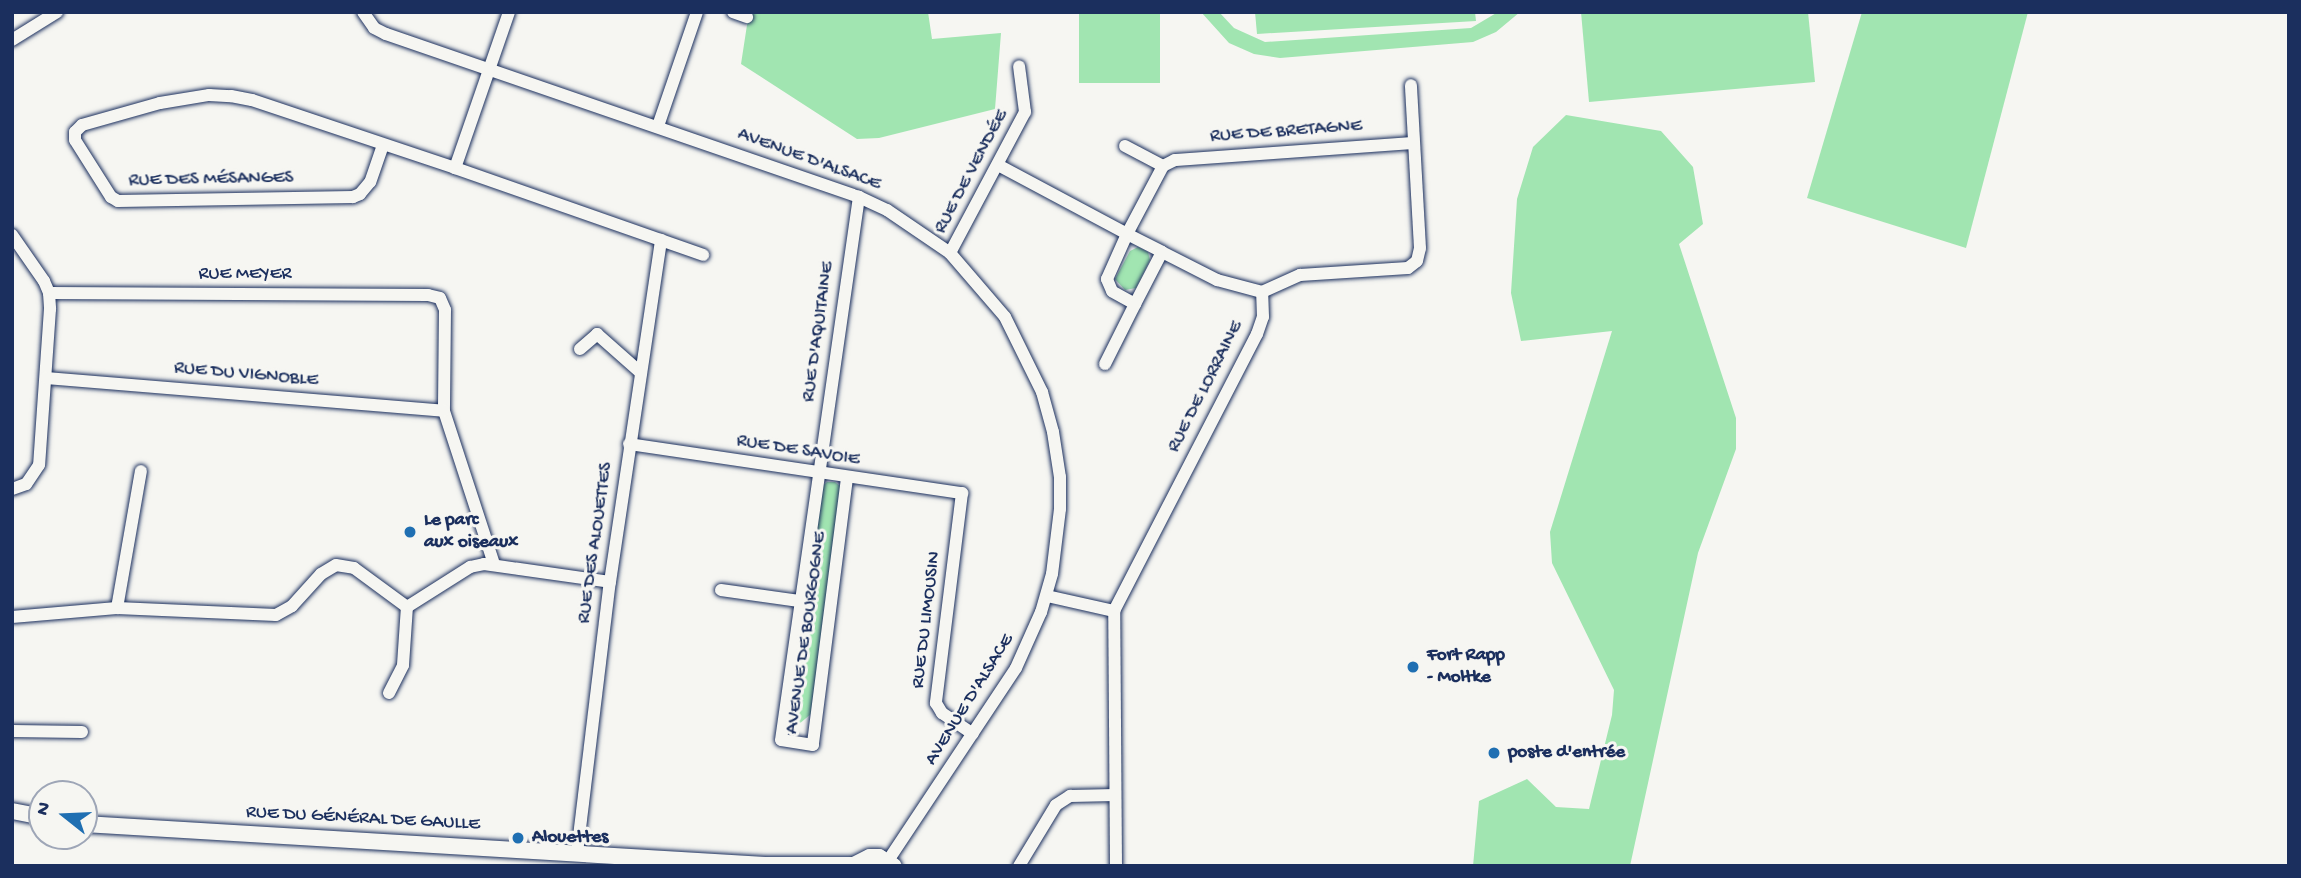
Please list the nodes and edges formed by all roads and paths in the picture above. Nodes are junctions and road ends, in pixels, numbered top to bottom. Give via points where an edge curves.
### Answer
1 (69, 12) edge
2 (363, 12) edge
3 (509, 12) edge
4 (697, 12) edge
5 (733, 12) edge
6 (55, 14) edge
7 (747, 17) dead end
8 (12, 40) edge
9 (1019, 66) dead end
10 (490, 69) junction
11 (1411, 85) dead end
12 (658, 126) junction
13 (1413, 143) junction
14 (383, 145) junction
15 (1125, 146) dead end
16 (998, 165) junction
17 (1163, 166) junction
18 (455, 168) junction
19 (859, 197) junction
20 (1127, 234) junction
21 (12, 235) edge
22 (661, 240) junction
23 (1162, 252) junction
24 (950, 253) junction
25 (703, 255) dead end
26 (1262, 292) junction
27 (49, 293) junction
28 (1135, 304) junction
29 (580, 349) dead end
30 (1105, 364) dead end
31 (640, 372) junction
32 (46, 378) junction
33 (444, 411) junction
34 (629, 444) junction
35 (141, 471) dead end
36 (819, 473) junction
37 (847, 478) junction
38 (12, 489) edge
39 (962, 493) joint
40 (494, 564) junction
41 (610, 582) junction
42 (721, 590) dead end
43 (1046, 596) junction
44 (799, 601) junction
45 (407, 607) junction
46 (117, 608) junction
47 (1114, 611) junction
48 (12, 617) edge
49 (389, 693) dead end
50 (12, 731) edge
51 (82, 732) dead end
52 (973, 734) junction
53 (1115, 795) junction
54 (98, 825) edge
55 (577, 853) junction
56 (891, 863) edge
57 (766, 865) edge
58 (853, 865) edge
59 (1019, 866) edge
60 (1116, 866) edge

1 - 6 street
2 - 10 street, AVENUE D'ALSACE via 374,28 386,34
3 - 10 street
4 - 12 street
5 - 7 street
6 - 8 street
9 - 16 street, RUE DE VENDÉE via 1025,112
10 - 12 street, AVENUE D'ALSACE
10 - 18 street
11 - 13 street
12 - 19 street, AVENUE D'ALSACE
13 - 17 street, RUE DE BRETAGNE via 1183,158
13 - 26 street via 1420,254 1413,266 1300,275
14 - 14 street, RUE DES MÉSANGES via 252,100 209,95 160,103 82,125 75,132 75,140 118,201 353,197 370,182
14 - 18 street, RUE DES MÉSANGES
15 - 17 street
16 - 20 street
16 - 24 street, RUE DE VENDÉE
17 - 20 street
18 - 22 street, RUE DES MÉSANGES
19 - 24 street, AVENUE D'ALSACE via 887,210
19 - 36 street, RUE D'AQUITAINE
20 - 23 street
20 - 28 street via 1107,279 1112,291
21 - 27 street
22 - 25 street, RUE DES MÉSANGES
22 - 31 street, RUE DES ALOUETTES
23 - 26 street via 1217,280
23 - 28 street
24 - 43 street, AVENUE D'ALSACE via 1004,317 1037,380 1053,432 1060,509
26 - 47 street, RUE DE LORRAINE via 1263,317 1257,334
27 - 32 street
27 - 33 street, RUE MEYER via 440,298 445,310
28 - 30 street
29 - 31 street via 597,334
31 - 34 street, RUE DES ALOUETTES
32 - 33 street, RUE DU VIGNOBLE
32 - 38 street via 38,466 26,484
33 - 40 street
34 - 36 street, RUE DE SAVOIE
34 - 41 street, RUE DES ALOUETTES
35 - 46 street
36 - 37 street, RUE DE SAVOIE
36 - 44 street, AVENUE DE BOURGOGNE
37 - 39 street, RUE DE SAVOIE
37 - 44 street, AVENUE DE BOURGOGNE via 813,745 780,740
39 - 52 street, RUE DU LIMOUSIN via 936,703 942,713
40 - 41 street
40 - 45 street via 470,567
41 - 55 street, RUE DES ALOUETTES
42 - 44 street
43 - 47 street
43 - 52 street, AVENUE D'ALSACE via 1016,667
45 - 46 street via 354,568 336,565 276,615
45 - 49 street via 403,664
46 - 48 street
47 - 53 street, RUE DE LORRAINE
50 - 51 street
52 - 56 street, AVENUE D'ALSACE
53 - 59 street via 1070,796 1056,805
53 - 60 street, RUE DE LORRAINE
54 - 55 main road, RUE DU GÉNÉRAL DE GAULLE
55 - 57 main road, RUE DU GÉNÉRAL DE GAULLE
56 - 58 main road, RUE DU GÉNÉRAL DE GAULLE via 870,857
57 - 58 main road, RUE DU GÉNÉRAL DE GAULLE

